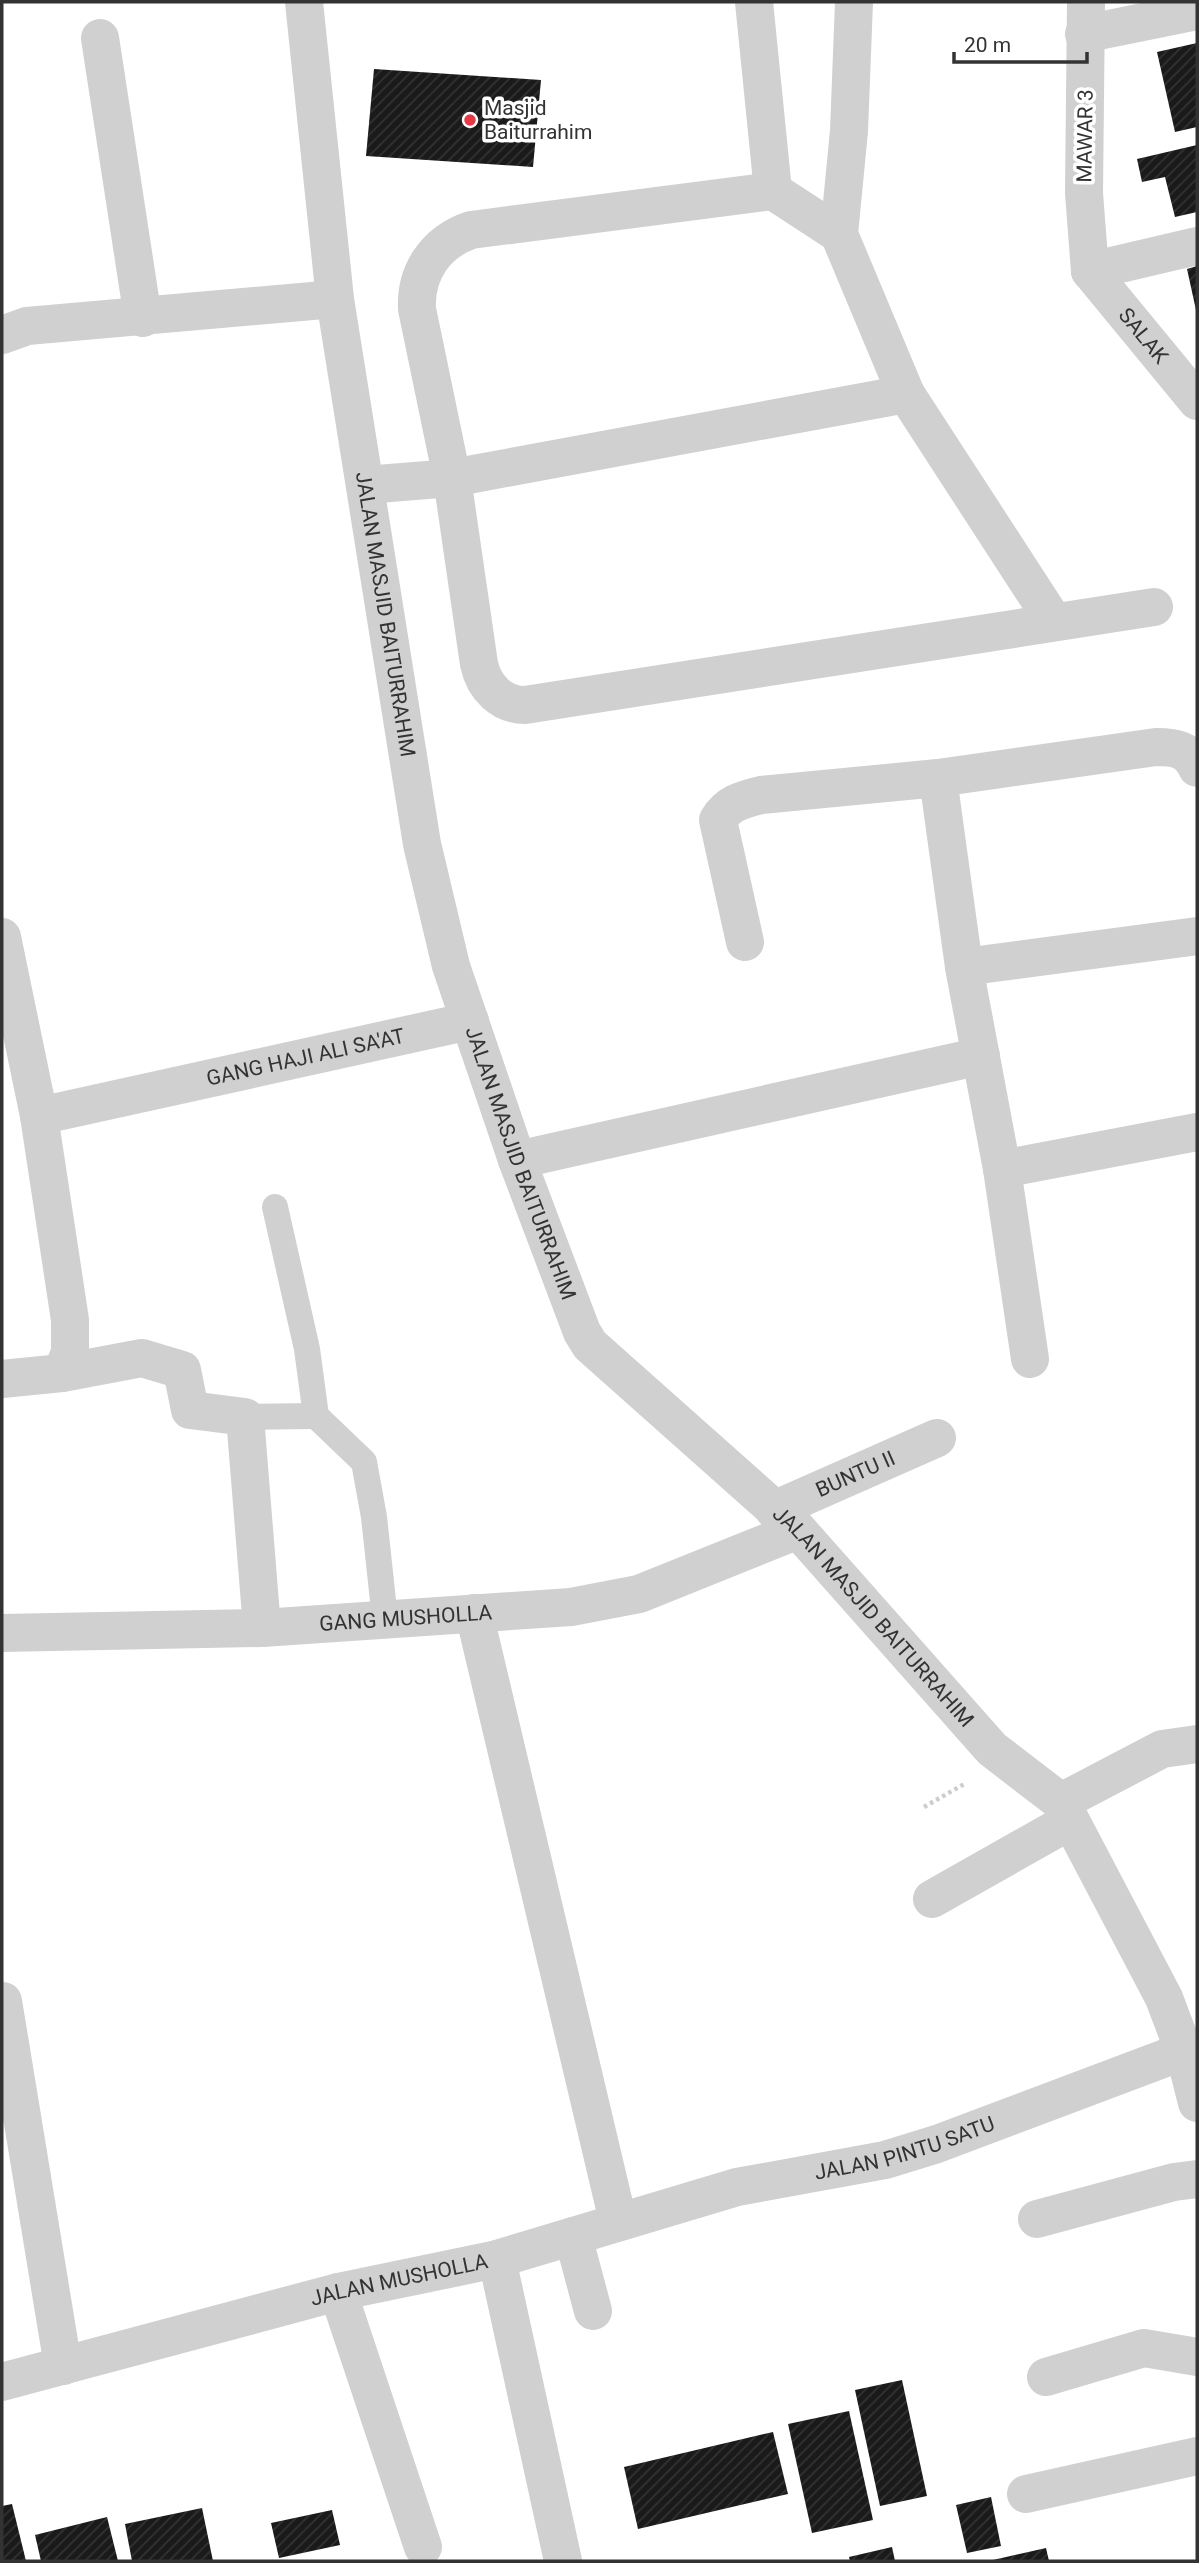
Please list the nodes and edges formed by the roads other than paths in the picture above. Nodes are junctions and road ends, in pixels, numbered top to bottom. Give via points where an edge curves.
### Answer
1 (304, 2) edge
2 (754, 2) edge
3 (854, 2) edge
4 (1197, 11) edge
5 (1085, 18) edge
6 (100, 38) dead end
7 (773, 191) junction
8 (839, 234) junction
9 (1197, 246) edge
10 (1090, 271) junction
11 (335, 299) junction
12 (143, 318) junction
13 (2, 335) edge
14 (906, 394) junction
15 (1197, 401) edge
16 (452, 478) junction
17 (365, 485) junction
18 (1154, 607) dead end
19 (1054, 622) junction
20 (1197, 768) edge
21 (938, 778) junction
22 (1197, 936) edge
23 (2, 937) edge
24 (745, 942) dead end
25 (964, 967) junction
26 (470, 1021) junction
27 (981, 1056) junction
28 (39, 1116) junction
29 (1197, 1132) edge
30 (517, 1160) junction
31 (1002, 1168) junction
32 (275, 1206) dead end
33 (1030, 1359) dead end
34 (62, 1373) junction
35 (2, 1379) edge
36 (316, 1416) junction
37 (245, 1417) junction
38 (937, 1438) dead end
39 (786, 1520) junction
40 (474, 1613) junction
41 (384, 1619) junction
42 (262, 1628) junction
43 (2, 1633) edge
44 (1197, 1744) edge
45 (1066, 1812) junction
46 (932, 1899) dead end
47 (3, 2001) edge
48 (1191, 2050) edge
49 (1197, 2103) edge
50 (1197, 2179) edge
51 (1037, 2219) dead end
52 (618, 2221) junction
53 (573, 2236) junction
54 (497, 2259) junction
55 (338, 2292) junction
56 (593, 2311) dead end
57 (1197, 2357) edge
58 (63, 2366) junction
59 (1046, 2376) dead end
60 (2, 2382) edge
61 (1197, 2456) edge
62 (1026, 2494) dead end
63 (423, 2547) dead end
64 (563, 2561) edge

1 - 11 street, JALAN MASJID BAITURRAHIM
2 - 7 street
3 - 8 street
4 - 5 street
5 - 10 street, MAWAR 3 via 1084,193
6 - 12 street
7 - 8 street
7 - 16 street via 471,230 447,241 422,273 416,296
8 - 14 street
9 - 10 street
10 - 15 street, SALAK
11 - 12 street
11 - 17 street, JALAN MASJID BAITURRAHIM
12 - 13 street via 27,326
14 - 16 street
14 - 19 street
16 - 17 street
16 - 19 street via 481,674 491,690 517,705
17 - 26 street, JALAN MASJID BAITURRAHIM via 422,844 451,966
18 - 19 street
20 - 21 street via 1186,751 1156,747
21 - 24 street via 761,795 724,809 718,820
21 - 25 street
22 - 25 street
23 - 28 street
25 - 27 street
26 - 28 street, GANG HAJI ALI SA'AT
26 - 30 street, JALAN MASJID BAITURRAHIM
27 - 30 street
27 - 31 street
28 - 34 street via 70,1320 70,1352
29 - 31 street
30 - 39 street, JALAN MASJID BAITURRAHIM via 590,1345
31 - 33 street
32 - 36 lane via 307,1349
34 - 35 street
34 - 37 street via 142,1358 159,1361 182,1370 190,1410
36 - 37 lane
36 - 41 lane via 364,1462
37 - 42 street
38 - 39 street, BUNTU II
39 - 40 street, GANG MUSHOLLA via 639,1594 571,1607
39 - 45 street, JALAN MASJID BAITURRAHIM via 992,1748
40 - 41 street, GANG MUSHOLLA
40 - 52 street
41 - 42 street, GANG MUSHOLLA
42 - 43 street, GANG MUSHOLLA
44 - 45 street via 1162,1749
45 - 46 street
45 - 48 street, JALAN MASJID BAITURRAHIM
47 - 58 street
48 - 49 street, JALAN MASJID BAITURRAHIM
48 - 52 street, JALAN PINTU SATU via 885,2160 737,2187
50 - 51 street
52 - 53 street, JALAN PINTU SATU
53 - 54 street, JALAN PINTU SATU
53 - 56 street
54 - 55 street, JALAN MUSHOLLA
54 - 64 street, JALAN MUSHOLLA
55 - 58 street, JALAN MUSHOLLA
55 - 63 street
57 - 59 street via 1144,2348
58 - 60 street, JALAN MUSHOLLA
61 - 62 street

